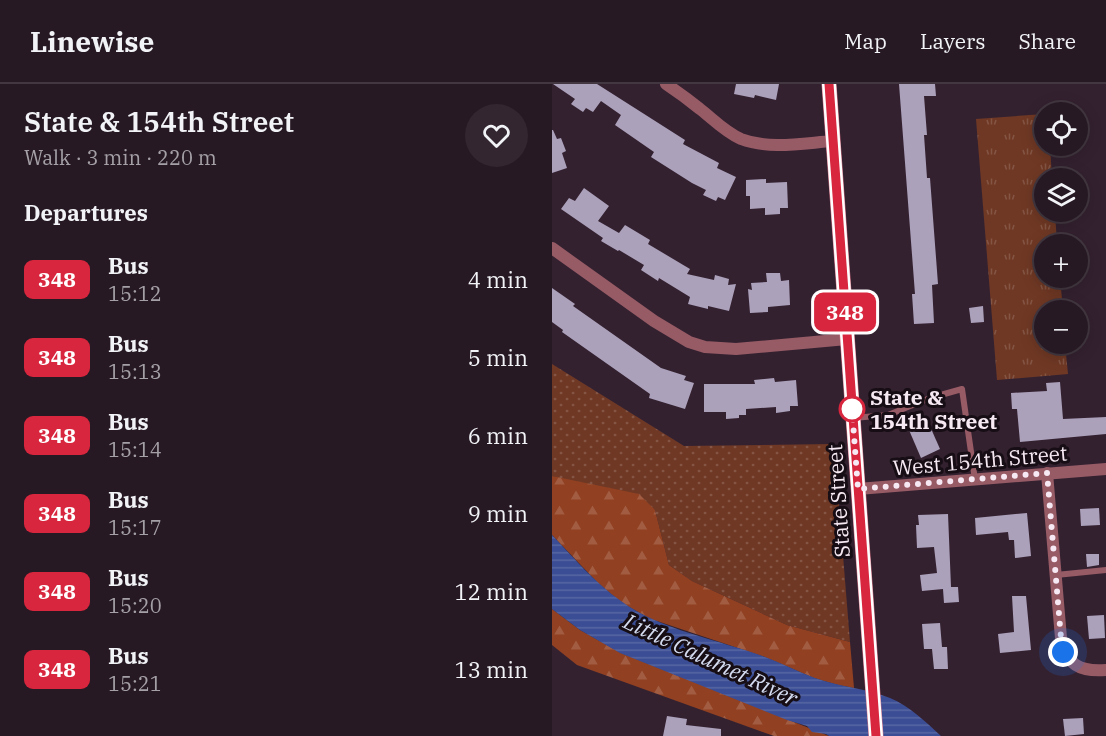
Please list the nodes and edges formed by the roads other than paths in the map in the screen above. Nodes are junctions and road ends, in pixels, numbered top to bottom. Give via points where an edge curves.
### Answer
1 (666, 84) edge
2 (830, 84) edge
3 (833, 141) junction
4 (552, 248) edge
5 (847, 339) junction
6 (853, 418) junction
7 (1106, 469) edge
8 (1047, 473) junction
9 (975, 480) junction
10 (858, 489) junction
11 (1106, 570) edge
12 (1055, 575) junction
13 (1106, 670) edge
14 (876, 736) edge

1 - 3 street via 742,139 792,145
2 - 3 main road, State Street
3 - 5 main road, State Street
4 - 5 street via 654,321 705,347 736,349
5 - 6 main road, State Street
6 - 9 lane via 888,415 962,388
6 - 10 main road, State Street
7 - 8 street, West 154th Street
8 - 9 street, West 154th Street
8 - 12 street
9 - 10 street, West 154th Street
10 - 14 main road, State Street
11 - 12 lane
12 - 13 street via 1063,652 1083,668

